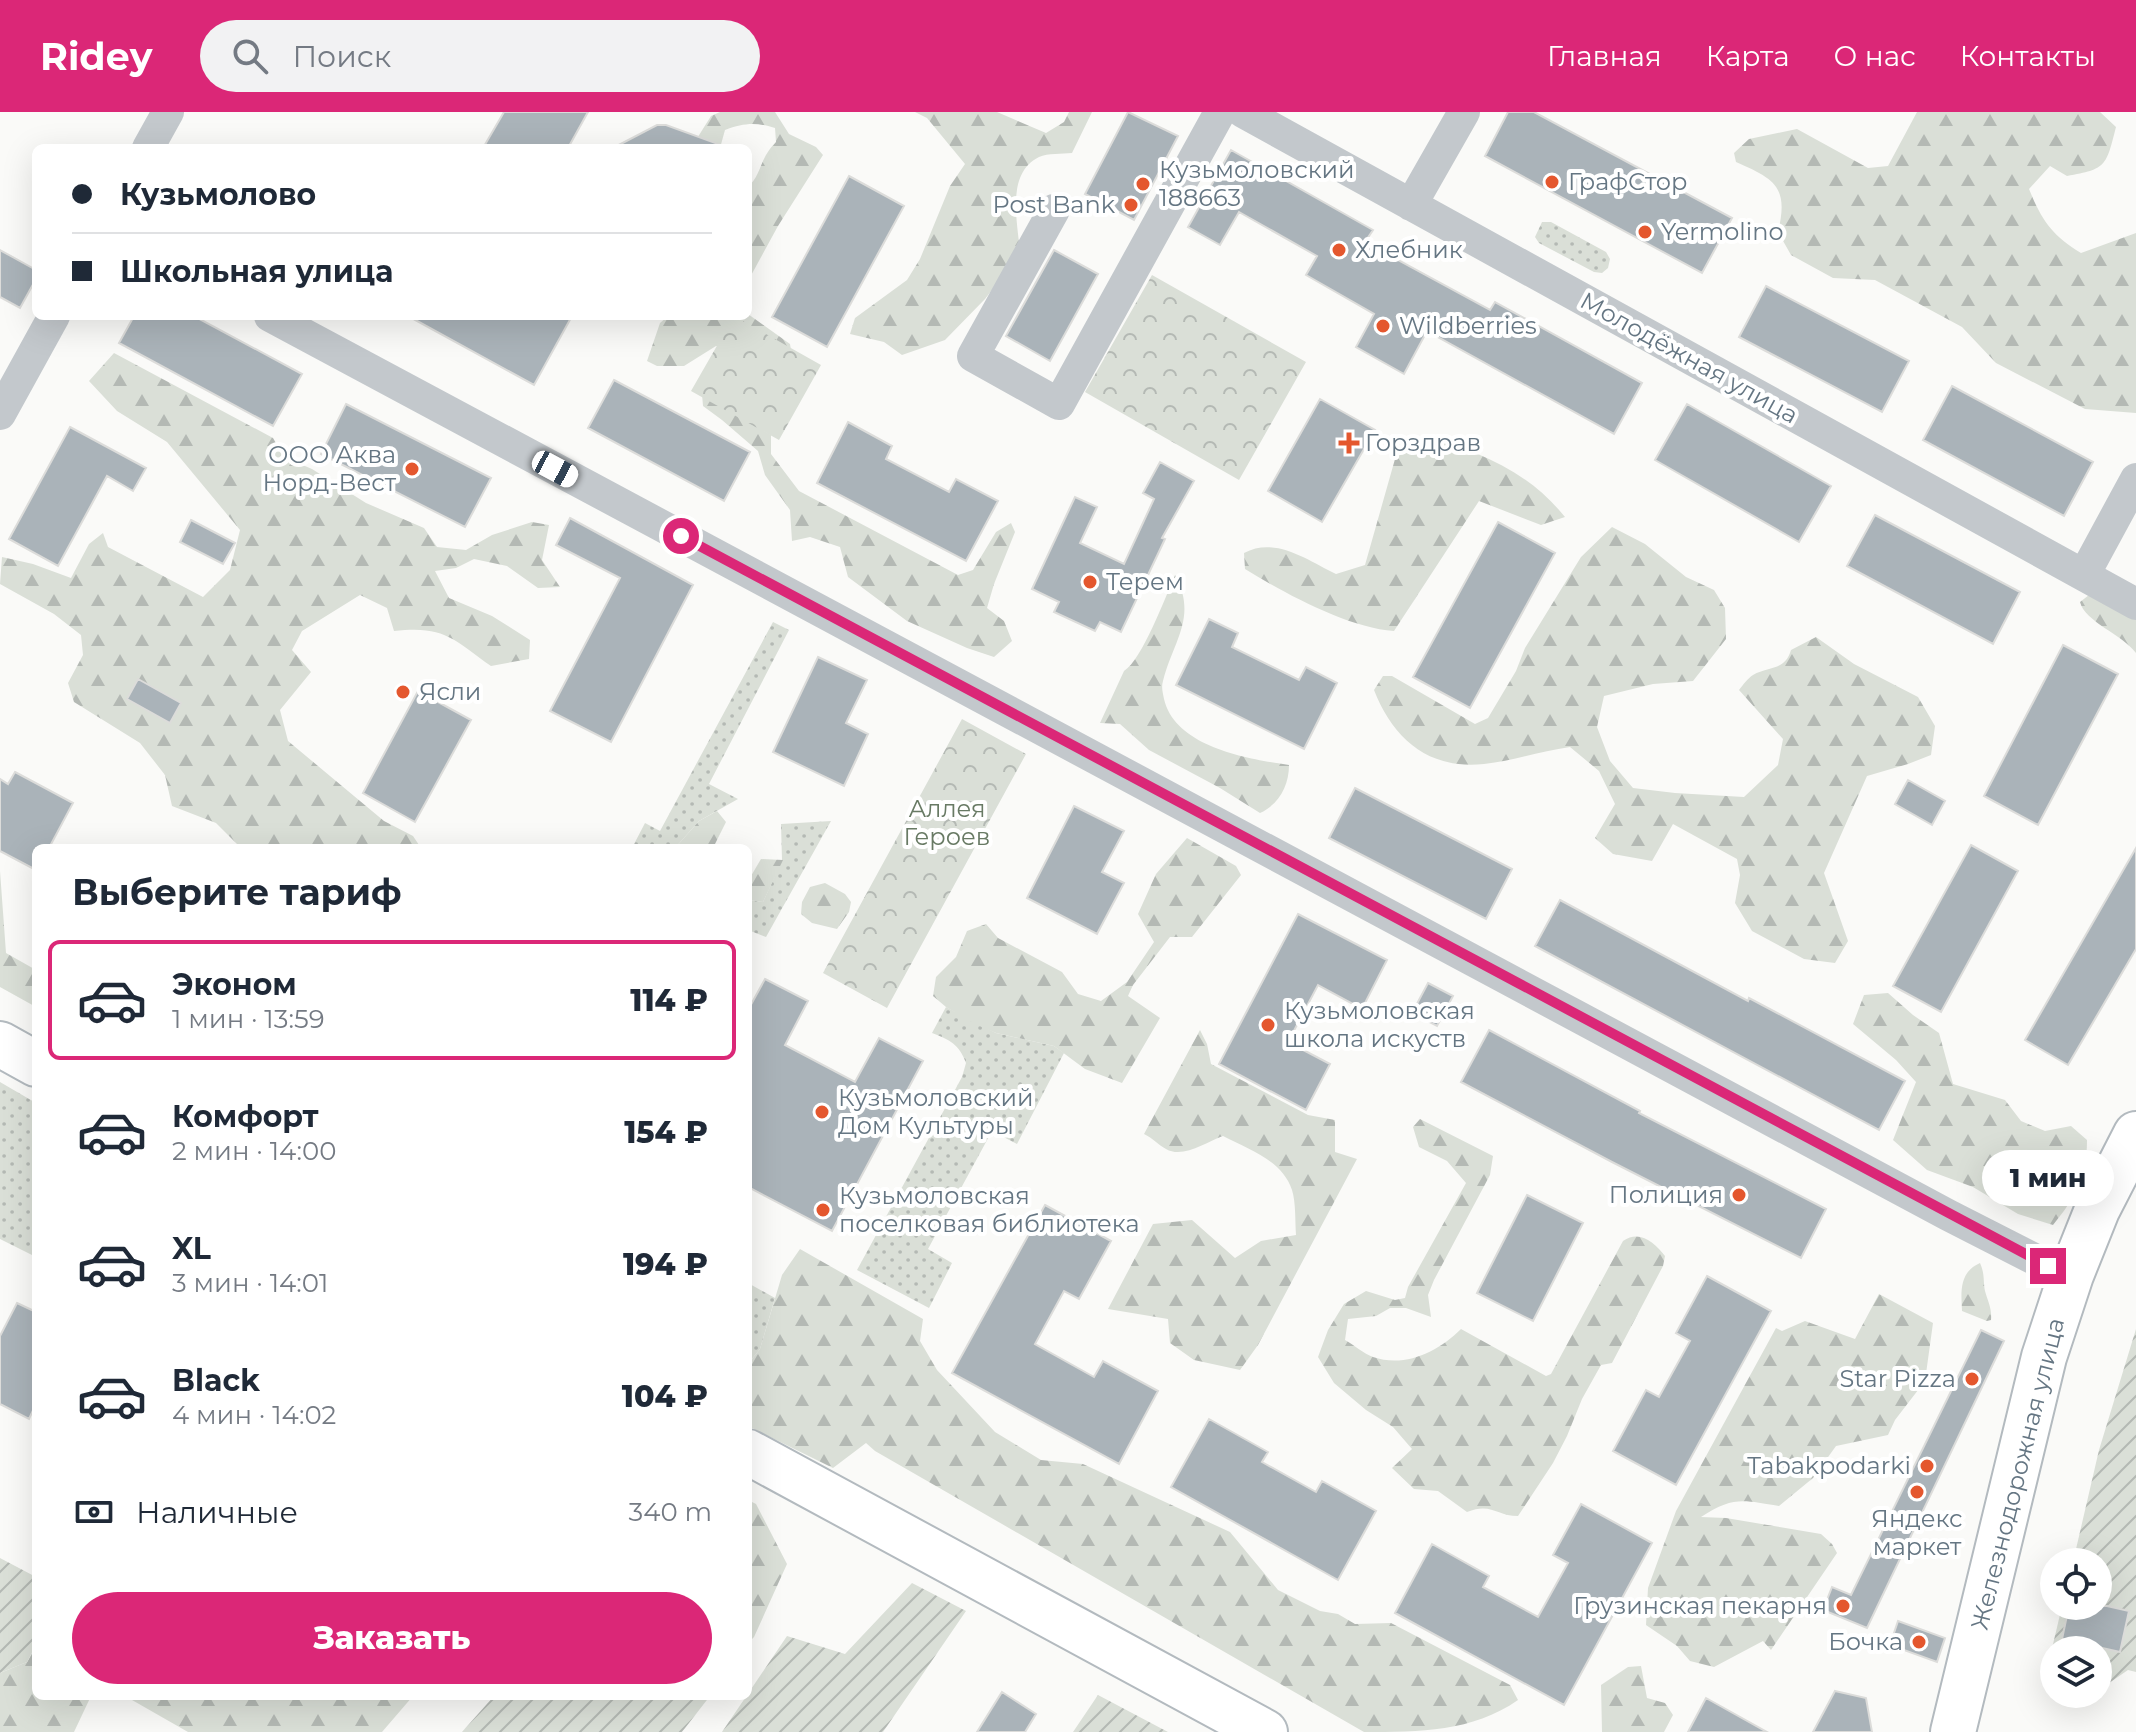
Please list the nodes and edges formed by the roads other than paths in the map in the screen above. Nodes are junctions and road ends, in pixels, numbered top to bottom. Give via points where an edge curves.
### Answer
1 (168, 112) edge
2 (1220, 112) edge
3 (1243, 112) edge
4 (1464, 112) edge
5 (150, 144) edge
6 (1411, 205) junction
7 (1054, 210) dead end
8 (52, 320) edge
9 (277, 320) edge
10 (0, 414) edge
11 (2136, 479) edge
12 (2084, 575) junction
13 (2136, 604) edge
14 (0, 1044) edge
15 (32, 1062) edge
16 (2136, 1134) edge
17 (2071, 1275) junction
18 (752, 1454) edge
19 (1265, 1732) edge
20 (1953, 1732) edge

1 - 5 street
2 - 7 street via 1059,404 973,356
3 - 6 street, Молодёжная улица
4 - 6 street
6 - 12 street, Молодёжная улица
8 - 10 street
9 - 17 street via 1970,1226
11 - 12 street
12 - 13 street, Молодёжная улица
14 - 15 main road
16 - 17 main road, Железнодорожная улица
17 - 20 main road, Железнодорожная улица via 2044,1357
18 - 19 main road

